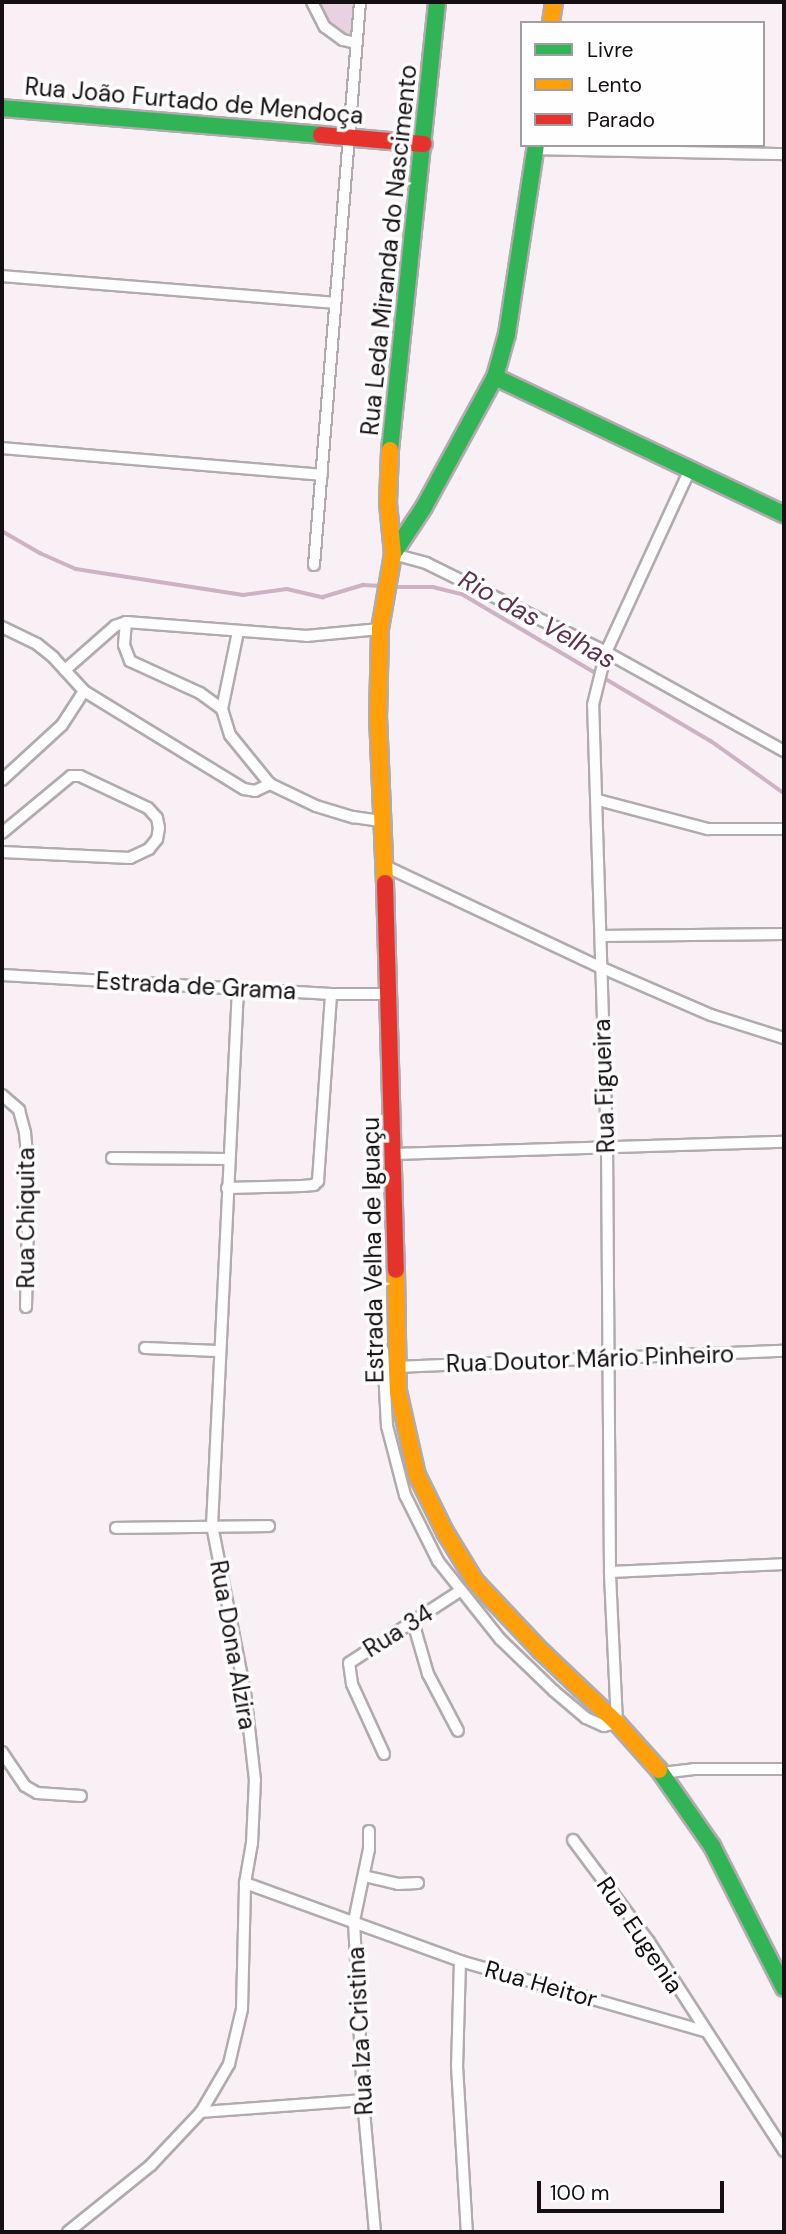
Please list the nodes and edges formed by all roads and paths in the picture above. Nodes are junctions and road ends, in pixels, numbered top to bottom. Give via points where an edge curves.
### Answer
1 (312, 2) edge
2 (360, 2) edge
3 (437, 2) edge
4 (554, 2) edge
5 (551, 21) edge
6 (356, 43) junction
7 (2, 108) edge
8 (347, 137) junction
9 (424, 144) junction
10 (535, 147) edge
11 (784, 154) edge
12 (2, 276) edge
13 (335, 303) junction
14 (495, 377) junction
15 (2, 448) edge
16 (690, 469) junction
17 (322, 475) junction
18 (388, 503) junction
19 (424, 507) junction
20 (784, 514) edge
21 (392, 562) junction
22 (314, 565) dead end
23 (126, 622) junction
24 (2, 627) edge
25 (380, 629) junction
26 (238, 632) junction
27 (605, 655) junction
28 (65, 670) junction
29 (84, 691) junction
30 (222, 709) junction
31 (784, 751) edge
32 (2, 780) edge
33 (270, 784) junction
34 (598, 800) junction
35 (383, 821) junction
36 (784, 829) edge
37 (2, 832) edge
38 (2, 852) edge
39 (385, 866) junction
40 (784, 934) edge
41 (601, 936) junction
42 (600, 967) junction
43 (2, 975) edge
44 (238, 989) junction
45 (331, 994) junction
46 (390, 994) junction
47 (784, 1038) edge
48 (2, 1096) edge
49 (784, 1142) edge
50 (607, 1147) junction
51 (394, 1154) junction
52 (112, 1158) dead end
53 (229, 1159) junction
54 (227, 1188) junction
55 (26, 1307) dead end
56 (145, 1348) dead end
57 (383, 1350) dead end
58 (218, 1351) junction
59 (784, 1352) edge
60 (608, 1359) junction
61 (395, 1367) junction
62 (212, 1526) junction
63 (269, 1526) dead end
64 (117, 1528) dead end
65 (784, 1564) edge
66 (610, 1572) junction
67 (460, 1591) junction
68 (412, 1622) junction
69 (617, 1723) junction
70 (458, 1731) dead end
71 (2, 1752) edge
72 (384, 1755) dead end
73 (784, 1769) edge
74 (662, 1773) junction
75 (81, 1796) dead end
76 (369, 1831) dead end
77 (573, 1840) dead end
78 (364, 1876) junction
79 (245, 1883) junction
80 (418, 1883) dead end
81 (354, 1921) junction
82 (460, 1961) junction
83 (784, 1988) edge
84 (704, 2031) junction
85 (363, 2100) junction
86 (201, 2112) junction
87 (784, 2151) edge
88 (68, 2232) edge
89 (375, 2232) edge
90 (467, 2232) edge

1 - 6 street via 325,27
2 - 6 street
3 - 9 main road, Rua Leda Miranda do Nascimento
4 - 5 main road
6 - 8 street
7 - 8 main road, Rua João Furtado de Mendoça
8 - 9 main road, Rua João Furtado de Mendoça
8 - 13 street
9 - 18 main road, Rua Leda Miranda do Nascimento
10 - 11 street
10 - 14 main road, Estrada Velha de Iguaçu via 507,334
12 - 13 street
13 - 17 street
14 - 16 main road
14 - 19 main road, Estrada Velha de Iguaçu
15 - 17 street
16 - 20 main road
16 - 27 street, Rua Figueira
17 - 22 street
18 - 19 main road via 404,514
18 - 21 main road, Estrada Velha de Iguaçu
19 - 21 main road, Estrada Velha de Iguaçu
21 - 25 main road, Estrada Velha de Iguaçu
21 - 27 street via 426,563
23 - 26 street
23 - 28 street
23 - 30 street via 124,645 130,661 200,693
24 - 28 street via 37,644
25 - 26 street via 306,636
25 - 35 main road, Estrada Velha de Iguaçu
26 - 30 street
27 - 31 street
27 - 34 street, Rua Figueira via 593,715
28 - 29 street
29 - 32 street via 61,725
29 - 33 street via 244,789 255,791
30 - 33 street via 230,735
33 - 35 street via 316,806
34 - 36 street via 708,829
34 - 41 street, Rua Figueira
35 - 39 main road, Estrada Velha de Iguaçu
37 - 38 street via 71,776 148,808 159,828 149,849 130,858
39 - 42 street
39 - 46 main road, Estrada Velha de Iguaçu
40 - 41 street
41 - 42 street, Rua Figueira
42 - 47 street via 711,1015
42 - 50 street, Rua Figueira
43 - 44 street, Estrada de Grama
44 - 45 street, Estrada de Grama
44 - 53 street, Rua Dona Alzira
45 - 46 street, Estrada de Grama
45 - 54 street via 318,1181 302,1186
46 - 51 main road, Estrada Velha de Iguaçu
48 - 55 street, Rua Chiquita via 19,1110 25,1133 29,1175
49 - 50 street
50 - 51 street
50 - 60 street, Rua Figueira
51 - 61 main road, Estrada Velha de Iguaçu
52 - 53 street
53 - 54 street, Rua Dona Alzira
54 - 58 street, Rua Dona Alzira
56 - 58 street
57 - 67 street via 387,1426 405,1495 438,1561
58 - 62 street, Rua Dona Alzira
59 - 60 street, Rua Doutor Mário Pinheiro
60 - 61 street, Rua Doutor Mário Pinheiro
60 - 66 street, Rua Figueira
61 - 69 main road, Estrada Velha de Iguaçu via 402,1419 417,1475 475,1581
62 - 63 street
62 - 64 street
62 - 79 street, Rua Dona Alzira via 245,1692 255,1780
65 - 66 street
66 - 69 street, Rua Figueira
67 - 68 street, Rua 34
67 - 69 street via 500,1639 586,1718 604,1726
68 - 70 street via 428,1674
68 - 72 street, Rua 34 via 352,1660 348,1668
69 - 74 main road, Estrada Velha de Iguaçu
71 - 75 street via 25,1786 37,1793
73 - 74 street
74 - 83 main road, Estrada Velha de Iguaçu via 712,1846
76 - 78 street, Rua Iza Cristina
77 - 84 street, Rua Eugenia via 649,1942
78 - 80 street via 398,1884
78 - 81 street, Rua Iza Cristina
79 - 81 street, Rua Heitor
79 - 86 street, Rua Dona Alzira via 242,2009 229,2064
81 - 82 street, Rua Heitor
81 - 85 street, Rua Iza Cristina
82 - 84 street, Rua Heitor
82 - 90 street via 457,2066
84 - 87 street
85 - 86 street
85 - 89 street, Rua Iza Cristina
86 - 88 street, Rua Dona Alzira via 151,2165

